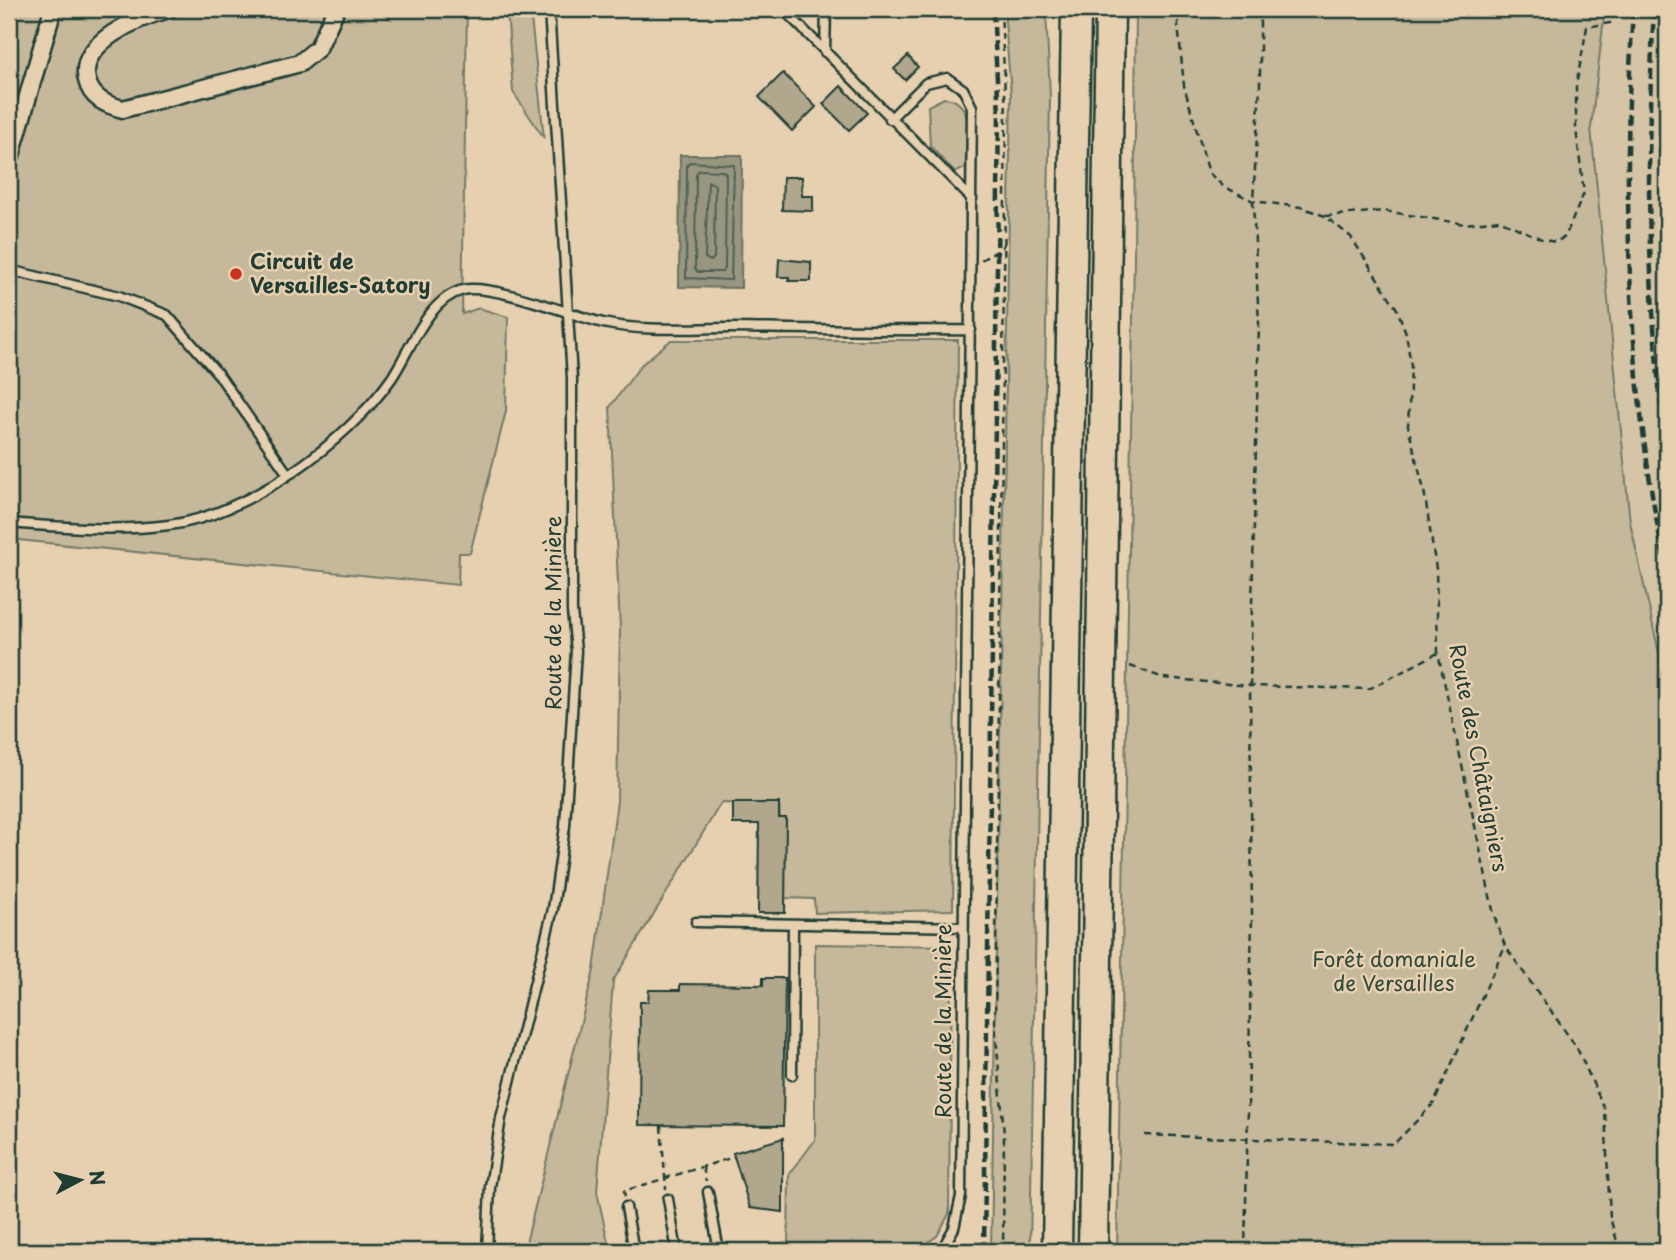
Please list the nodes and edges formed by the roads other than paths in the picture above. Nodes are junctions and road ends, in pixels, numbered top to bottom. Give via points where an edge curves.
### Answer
1 (53, 9) edge
2 (133, 9) edge
3 (169, 9) edge
4 (336, 9) edge
5 (549, 9) edge
6 (783, 9) edge
7 (826, 9) edge
8 (1076, 9) edge
9 (1110, 9) edge
10 (127, 25) junction
11 (825, 52) junction
12 (890, 118) junction
13 (9, 162) edge
14 (972, 199) junction
15 (9, 270) edge
16 (568, 313) junction
17 (971, 330) junction
18 (286, 473) junction
19 (9, 523) edge
20 (696, 922) dead end
21 (793, 925) junction
22 (962, 927) junction
23 (792, 1074) dead end
24 (708, 1192) dead end
25 (668, 1199) road end
26 (626, 1207) road end
27 (487, 1251) edge
28 (634, 1251) edge
29 (677, 1251) edge
30 (719, 1251) edge
31 (941, 1251) edge
32 (1056, 1251) edge
33 (1093, 1251) edge

1 - 13 street
2 - 10 street
3 - 10 street
4 - 10 street via 318,48 300,63 122,109 98,99 85,75 95,47
5 - 16 lane, Route de la Minière
6 - 11 lane
7 - 11 lane
8 - 32 highway
9 - 33 highway
11 - 12 lane
12 - 14 lane
12 - 14 lane, Route de la Minière via 926,83 947,78 963,89 972,107
14 - 17 lane, Route de la Minière
15 - 18 lane via 119,296 167,315 219,375
16 - 17 lane via 606,324 659,327
16 - 18 lane via 496,292 465,289 448,296 424,324 390,380 352,424
16 - 27 lane, Route de la Minière via 576,651 565,826 553,909 501,1118 490,1187
17 - 22 lane, Route de la Minière
18 - 19 lane via 247,499 208,516 169,525 89,528
20 - 21 lane
21 - 22 lane
21 - 23 lane
22 - 31 lane, Route de la Minière via 961,1196 954,1228
24 - 30 lane
25 - 29 lane
26 - 28 lane

